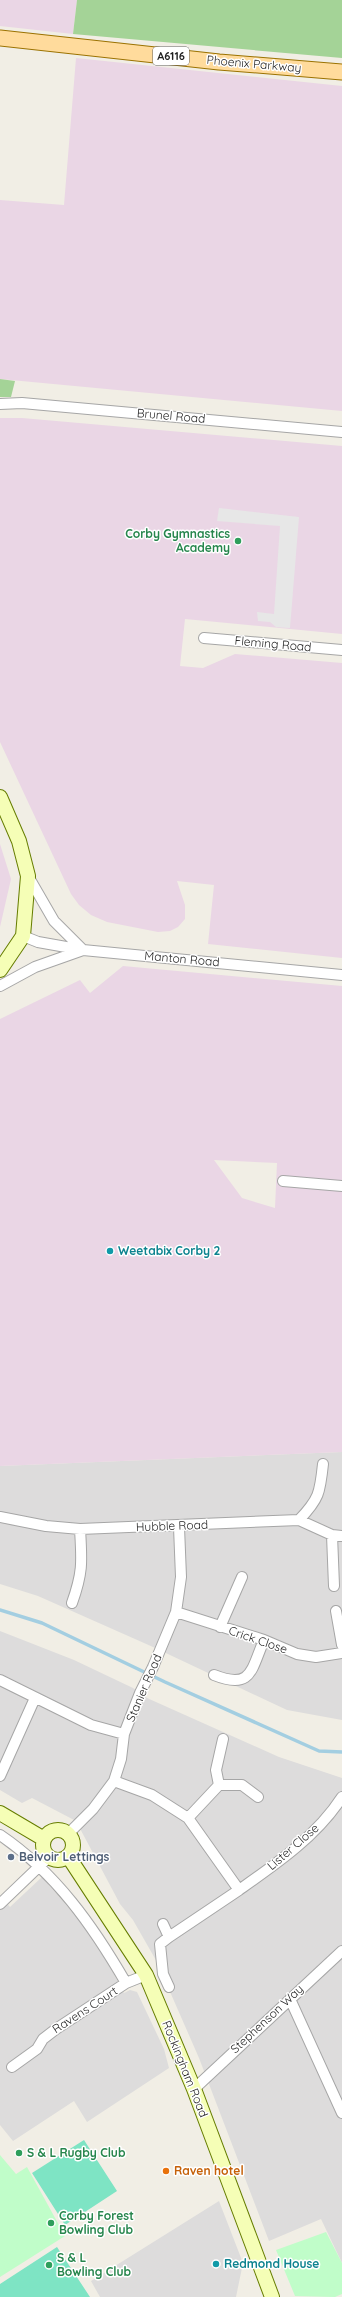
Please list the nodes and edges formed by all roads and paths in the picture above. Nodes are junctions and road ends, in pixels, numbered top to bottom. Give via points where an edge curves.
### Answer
1 (0, 38) edge
2 (342, 72) edge
3 (0, 404) edge
4 (342, 432) edge
5 (204, 638) dead end
6 (342, 650) edge
7 (0, 797) edge
8 (28, 876) junction
9 (23, 936) junction
10 (83, 950) junction
11 (0, 970) edge
12 (342, 975) edge
13 (0, 986) edge
14 (283, 1181) dead end
15 (342, 1186) edge
16 (323, 1464) dead end
17 (0, 1517) edge
18 (299, 1520) junction
19 (179, 1527) junction
20 (80, 1529) junction
21 (337, 1536) edge
22 (242, 1578) dead end
23 (334, 1586) dead end
24 (72, 1603) dead end
25 (336, 1611) dead end
26 (176, 1612) junction
27 (220, 1627) junction
28 (264, 1640) junction
29 (342, 1645) edge
30 (342, 1653) edge
31 (214, 1675) dead end
32 (0, 1680) edge
33 (35, 1698) junction
34 (124, 1734) junction
35 (223, 1739) dead end
36 (0, 1776) edge
37 (114, 1781) junction
38 (219, 1784) junction
39 (258, 1797) dead end
40 (342, 1797) edge
41 (0, 1813) edge
42 (188, 1818) junction
43 (68, 1834) junction
44 (0, 1836) edge
45 (44, 1839) junction
46 (68, 1856) junction
47 (45, 1862) junction
48 (239, 1890) junction
49 (0, 1904) edge
50 (163, 1924) dead end
51 (169, 1936) junction
52 (342, 1951) edge
53 (146, 1975) junction
54 (126, 1983) junction
55 (169, 1987) dead end
56 (290, 1999) junction
57 (12, 2067) dead end
58 (194, 2089) junction
59 (342, 2113) edge
60 (272, 2297) edge

1 - 2 main road, Phoenix Parkway / A6116 via 219,62
3 - 4 street, Brunel Road via 22,403
5 - 6 street, Fleming Road
7 - 8 street via 19,842
8 - 9 street
8 - 10 street via 54,922
9 - 10 street, Manton Road via 38,942
9 - 11 street
10 - 12 street, Manton Road
10 - 13 street via 35,967
14 - 15 street
16 - 18 street via 320,1490 315,1504
17 - 20 street, Hubble Road via 46,1526
18 - 19 street, Hubble Road
18 - 21 street, Hubble Road
19 - 20 street, Hubble Road
19 - 26 street, Stanier Road via 181,1578
20 - 24 street via 81,1578
21 - 23 street
22 - 27 street
25 - 29 street
26 - 27 street, Crick Close
26 - 34 street, Stanier Road
27 - 28 street, Crick Close
28 - 30 street, Crick Close via 297,1654 316,1657
28 - 31 street via 251,1671 244,1678 236,1682
32 - 33 street
33 - 34 street via 91,1725
33 - 36 street
34 - 37 street, Stanier Road via 121,1759
35 - 38 street via 216,1770
37 - 42 street via 152,1795
37 - 43 street, Stanier Road
38 - 39 street via 242,1785
38 - 42 street
40 - 48 street, Lister Close via 317,1827 275,1864
41 - 45 street
42 - 48 street
43 - 45 street via 56,1831
43 - 46 street via 73,1844
44 - 47 street
45 - 47 street
46 - 47 street
46 - 53 street, Rockingham Road
47 - 49 street
47 - 54 street via 101,1940
48 - 51 street, Lister Close
50 - 51 street
51 - 55 street via 160,1944 164,1974
52 - 56 street, Stephenson Way
53 - 54 street, Ravens Court
53 - 58 street, Rockingham Road
54 - 57 street, Ravens Court via 48,2034 38,2049
56 - 58 street, Stephenson Way
56 - 59 street
58 - 60 street, Rockingham Road

